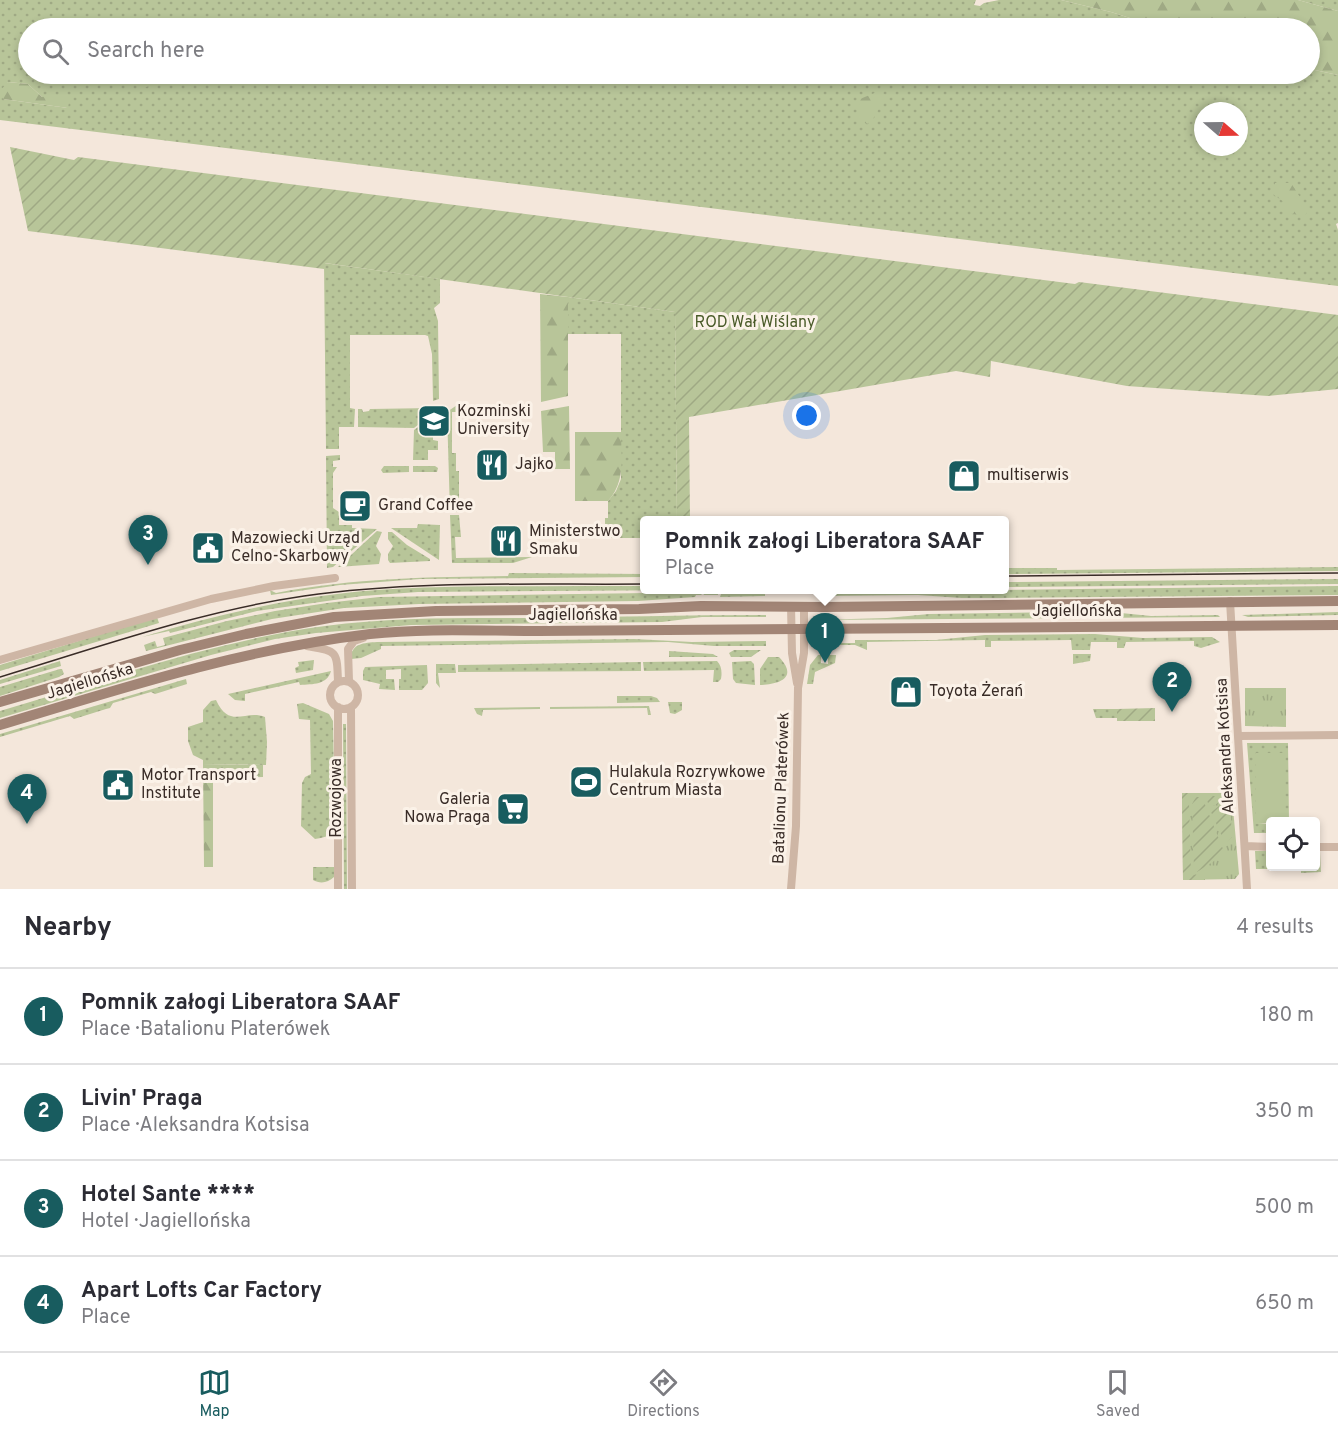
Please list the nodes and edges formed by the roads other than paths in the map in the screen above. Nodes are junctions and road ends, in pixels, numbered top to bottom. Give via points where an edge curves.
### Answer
1 (335, 578) dead end
2 (1230, 601) junction
3 (1338, 601) edge
4 (791, 606) junction
5 (804, 606) junction
6 (1338, 625) edge
7 (1232, 626) junction
8 (791, 629) junction
9 (804, 629) junction
10 (372, 634) junction
11 (302, 645) junction
12 (0, 660) edge
13 (349, 681) junction
14 (338, 682) junction
15 (798, 688) junction
16 (0, 702) edge
17 (338, 707) junction
18 (351, 707) junction
19 (0, 725) edge
20 (1338, 735) edge
21 (1238, 736) junction
22 (1245, 846) junction
23 (1266, 847) edge
24 (1320, 847) edge
25 (1338, 847) edge
26 (338, 889) edge
27 (352, 889) edge
28 (791, 889) edge
29 (1247, 889) edge

1 - 12 street via 211,599
2 - 3 main road, Jagiellońska
2 - 5 main road, Jagiellońska
2 - 7 street, Aleksandra Kotsisa
4 - 5 main road, Jagiellońska
4 - 8 street, Batalionu Platerówek
4 - 16 main road, Jagiellońska via 436,610 334,617 180,650
5 - 9 street, Batalionu Platerówek
6 - 7 main road, Jagiellońska
7 - 9 main road, Jagiellońska
7 - 21 street, Aleksandra Kotsisa
8 - 9 main road, Jagiellońska
8 - 10 main road, Jagiellońska via 435,630
8 - 15 street, Batalionu Platerówek
9 - 15 street, Batalionu Platerówek via 804,659
10 - 11 main road, Jagiellońska
10 - 13 street, Rozwojowa via 348,647
11 - 14 street, Rozwojowa via 334,653
11 - 19 main road, Jagiellońska via 186,669
13 - 14 street
13 - 18 street, Rozwojowa via 358,694
14 - 17 street, Rozwojowa via 330,692 331,701
15 - 28 street, Batalionu Platerówek
17 - 18 street
17 - 26 street, Rozwojowa
18 - 27 street, Rozwojowa
20 - 21 street
21 - 22 street, Aleksandra Kotsisa
22 - 23 street
22 - 29 street, Aleksandra Kotsisa
24 - 25 street

